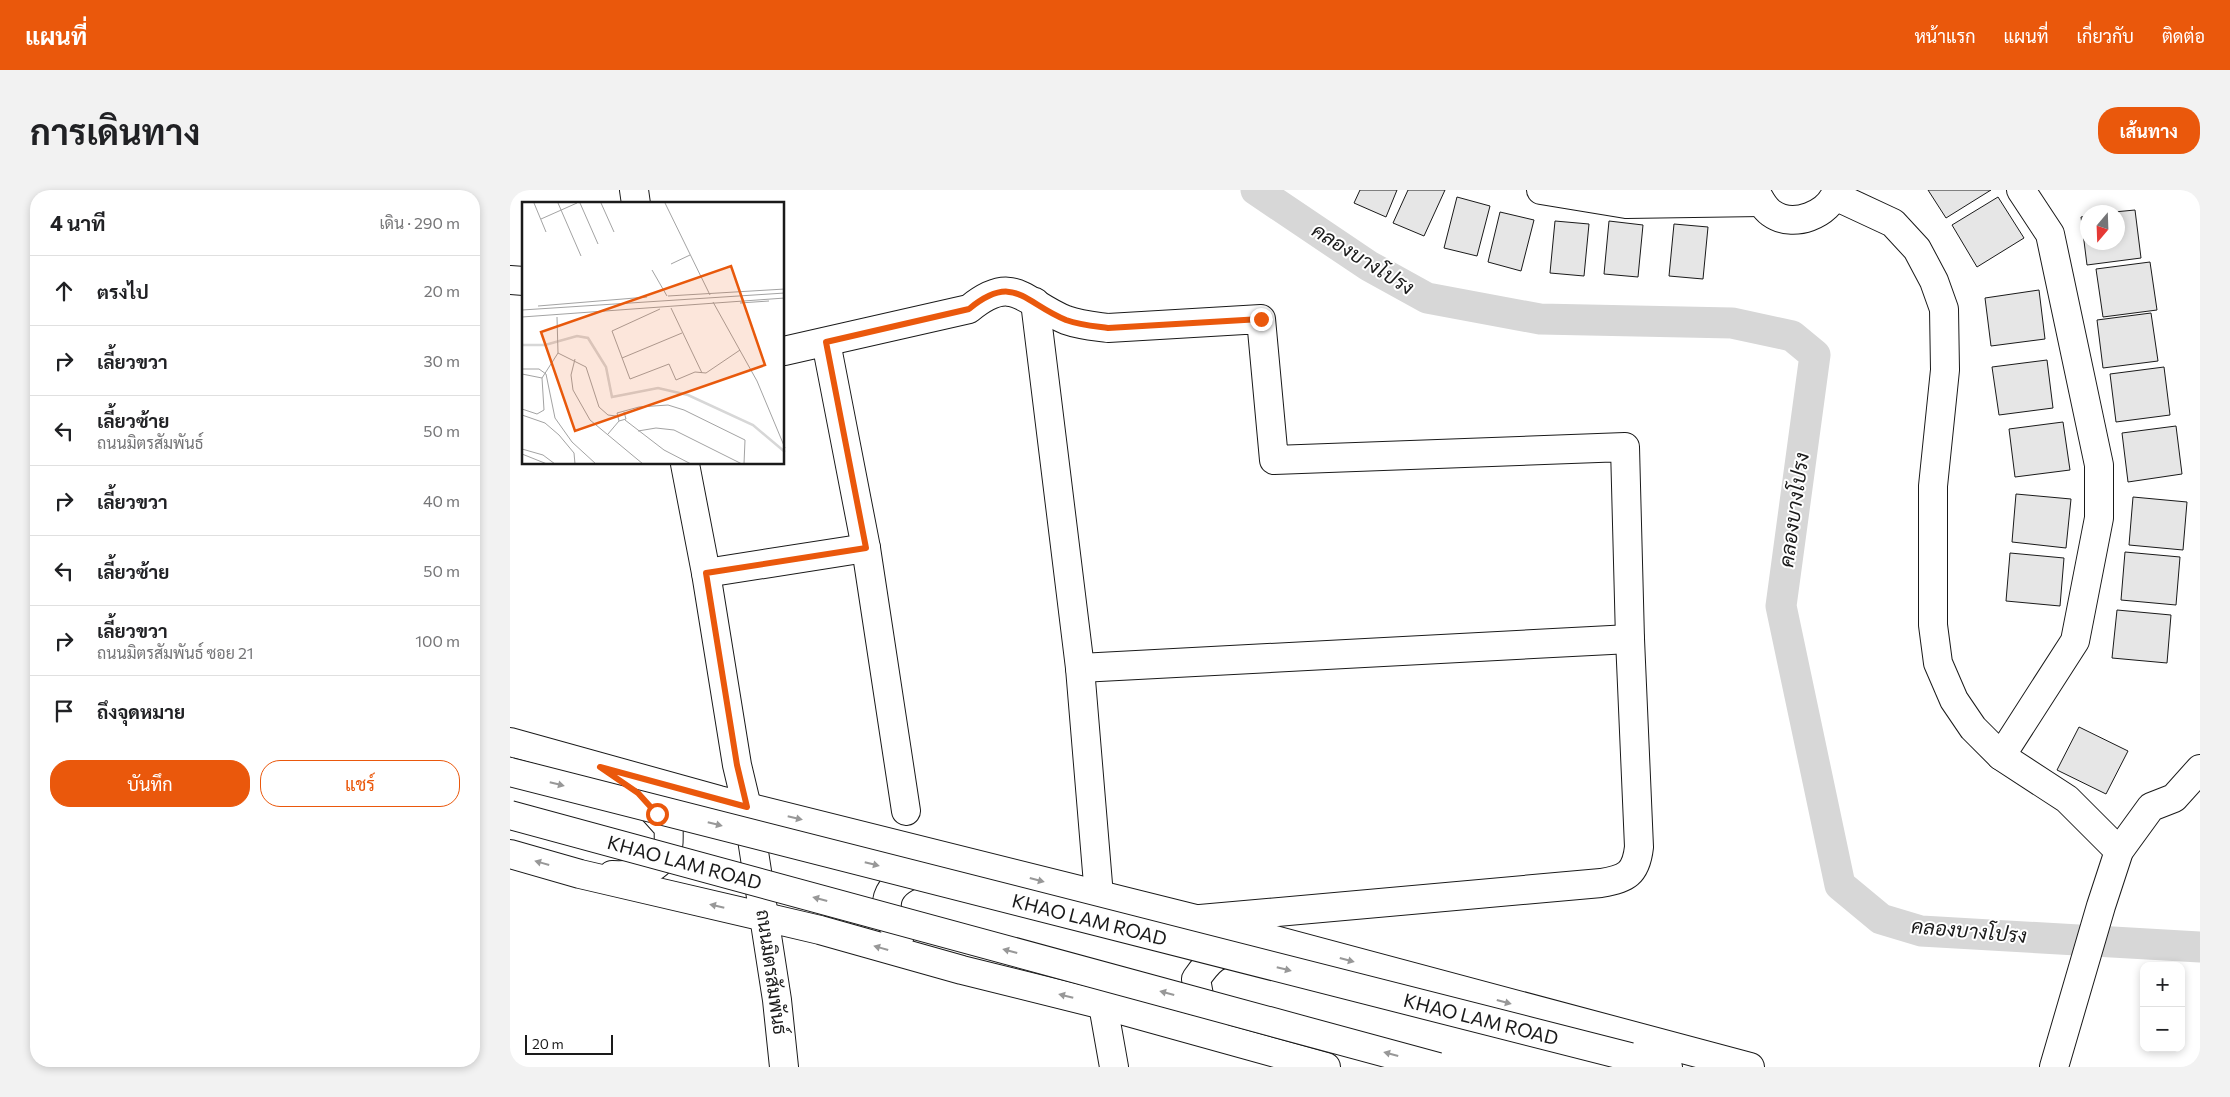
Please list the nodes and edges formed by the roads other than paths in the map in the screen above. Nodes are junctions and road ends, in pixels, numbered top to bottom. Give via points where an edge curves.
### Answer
1 (1541, 190) edge
2 (2021, 190) edge
3 (1836, 193) edge
4 (1758, 196) edge
5 (1035, 302) junction
6 (826, 342) junction
7 (785, 351) edge
8 (685, 465) edge
9 (866, 548) junction
10 (706, 573) junction
11 (1630, 639) junction
12 (1080, 668) junction
13 (510, 742) edge
14 (2002, 756) junction
15 (600, 767) junction
16 (2200, 769) edge
17 (510, 772) edge
18 (747, 807) junction
19 (906, 811) dead end
20 (510, 815) edge
21 (2119, 852) junction
22 (510, 854) edge
23 (1003, 871) junction
24 (580, 874) junction
25 (1099, 896) junction
26 (764, 917) junction
27 (1196, 919) junction
28 (1310, 950) junction
29 (962, 970) junction
30 (1103, 1005) junction
31 (1282, 1055) junction
32 (784, 1067) edge
33 (1114, 1067) edge
34 (1326, 1067) edge
35 (1438, 1067) edge
36 (1668, 1067) edge
37 (1750, 1067) edge
38 (2054, 1067) edge

1 - 4 street via 1626,204
2 - 14 street via 2050,234 2099,465 2099,518 2075,641
3 - 4 street via 1816,215 1801,219 1772,213
3 - 14 street via 1893,223 1917,250 1934,281 1944,309 1945,370 1934,486 1933,625 1938,663 1954,700 1973,728
5 - 6 street via 1000,291 985,296 969,309
5 - 11 street via 1073,322 1108,328 1261,319 1274,460 1625,447
5 - 12 street
6 - 7 street
6 - 9 street
8 - 10 street, ถนนมิตรสัมพันธ์
9 - 10 street
9 - 19 street
10 - 18 street, ถนนมิตรสัมพันธ์ via 737,765
11 - 12 street
11 - 27 street via 1639,847 1638,862 1630,874 1601,884
12 - 25 street
13 - 15 street
14 - 21 street via 2067,798
15 - 18 street
15 - 24 street via 638,793 668,828 668,850 654,868 641,873 622,876
16 - 21 street via 2174,798 2151,807
17 -> 36 street, KHAO LAM ROAD, bridge
18 -> 23 street
18 - 26 street, ถนนมิตรสัมพันธ์
35 -> 20 street, KHAO LAM ROAD, bridge
21 - 38 street
24 -> 22 street
23 -> 25 street
23 - 29 street via 948,866 916,872 897,882 886,900 889,922 904,940 929,956
26 -> 24 street
25 - 27 street
29 -> 26 street
26 - 32 street, ถนนมิตรสัมพันธ์
27 - 28 street
28 - 31 street via 1258,948 1226,952 1208,961 1196,979 1200,1001 1215,1020
28 -> 37 street
30 -> 29 street
30 - 31 street
30 - 33 street
31 - 34 street

